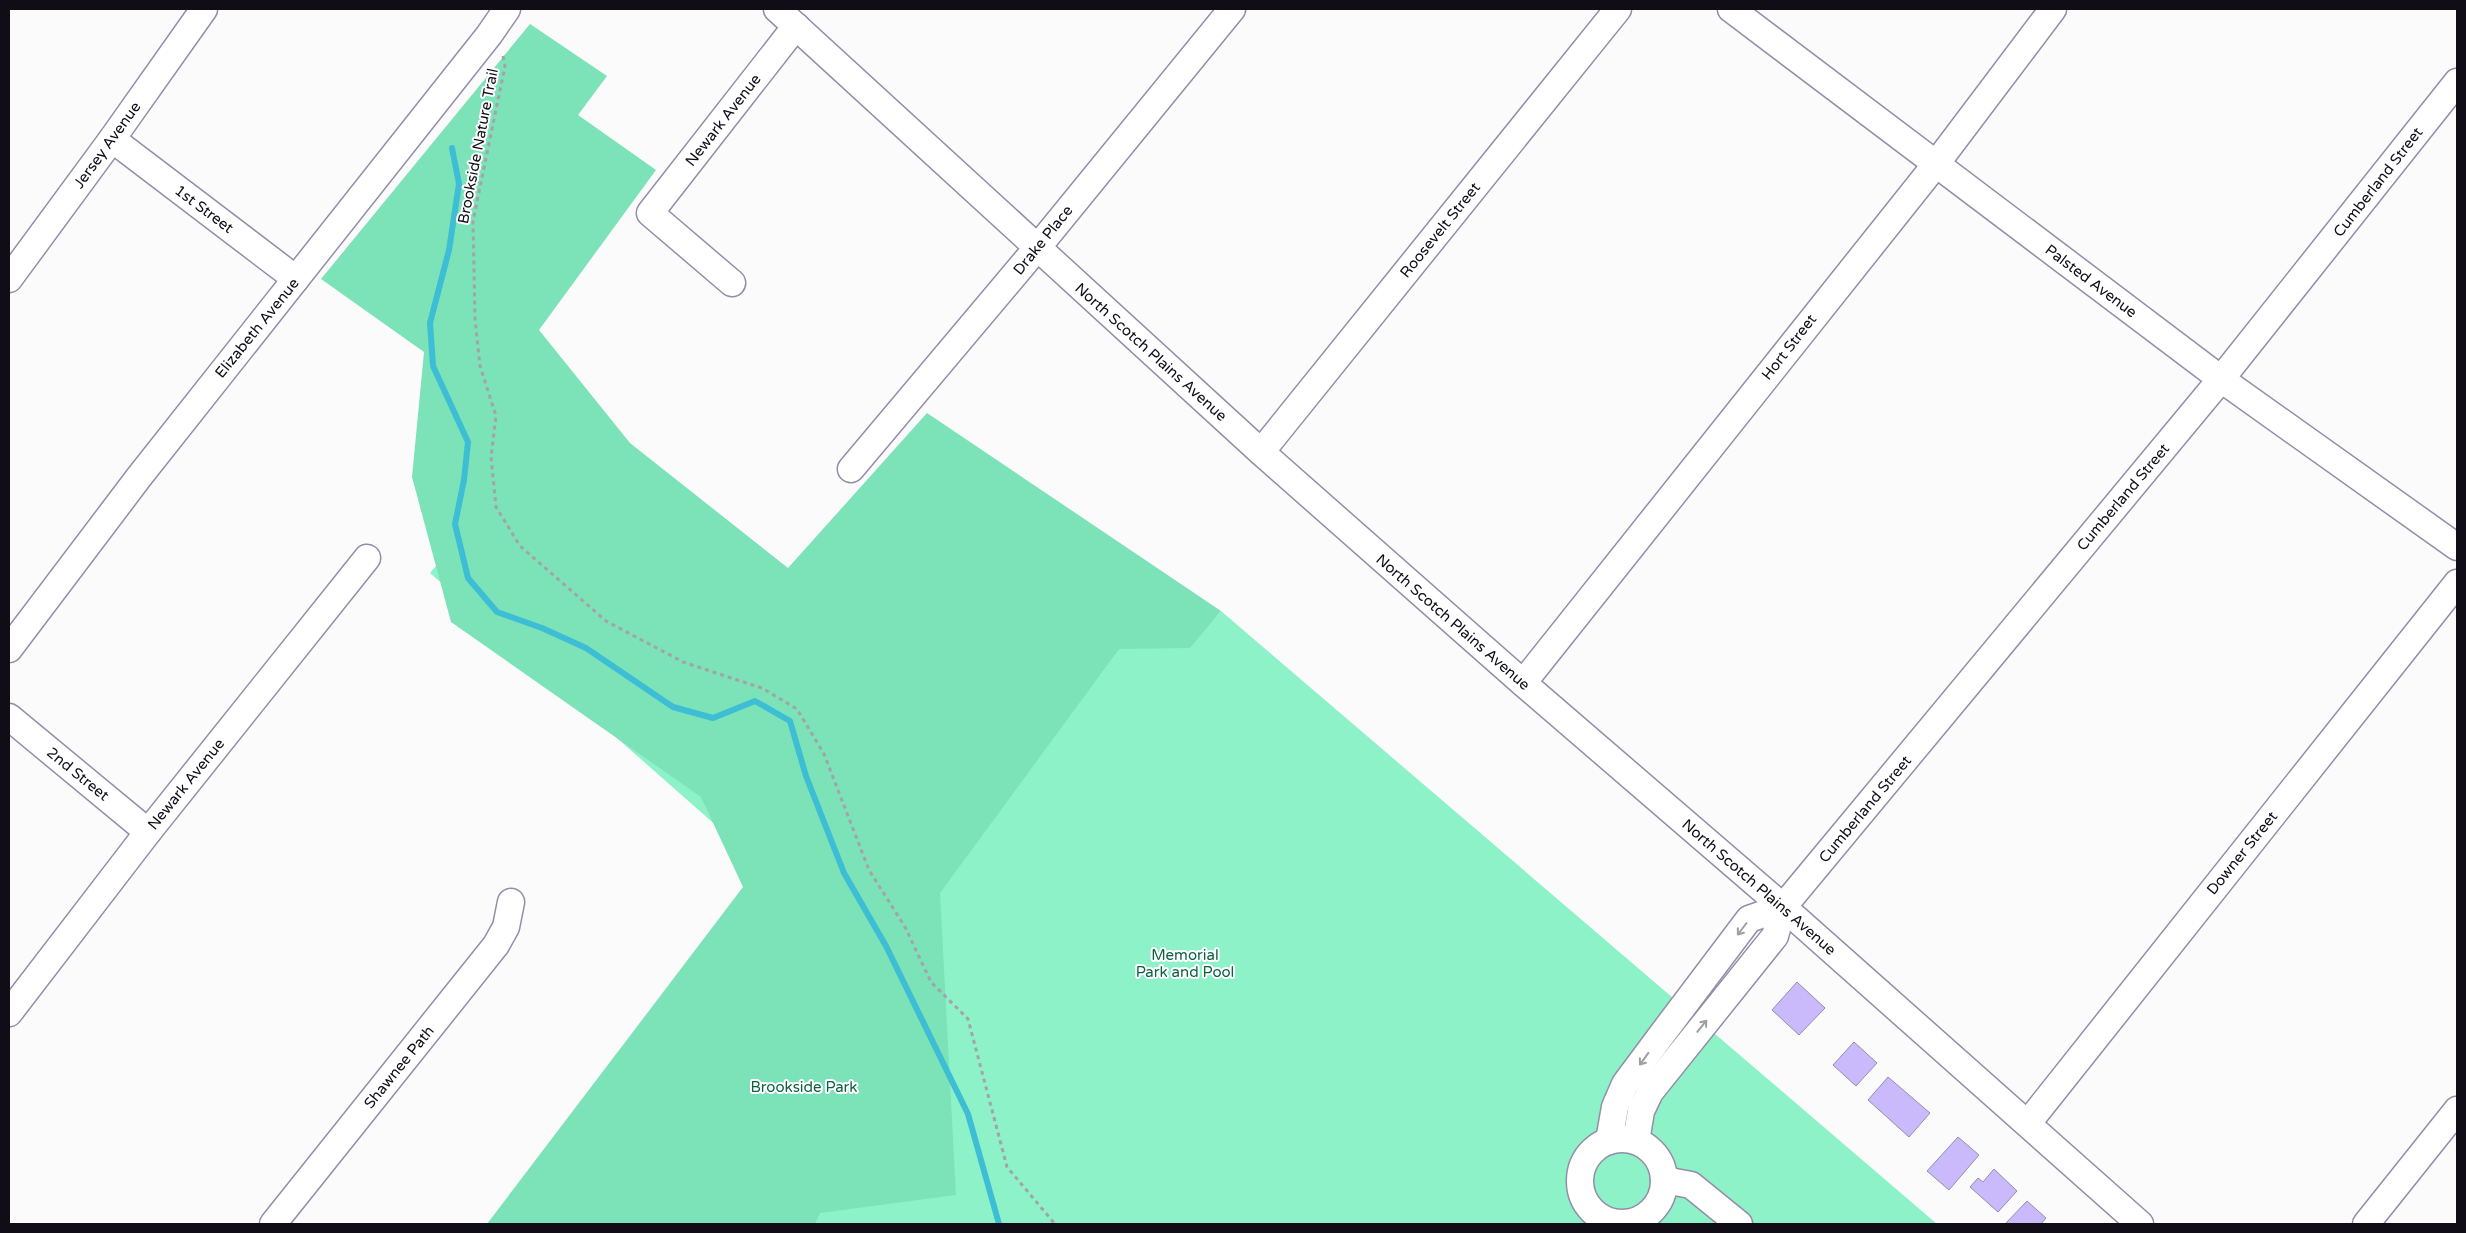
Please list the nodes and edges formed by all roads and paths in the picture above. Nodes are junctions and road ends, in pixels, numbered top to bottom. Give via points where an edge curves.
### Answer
1 (204, 9) edge
2 (507, 9) edge
3 (777, 9) edge
4 (1232, 9) edge
5 (1618, 9) edge
6 (1730, 9) edge
7 (2053, 9) edge
8 (796, 26) junction
9 (489, 35) junction
10 (2457, 82) edge
11 (112, 139) junction
12 (1936, 164) junction
13 (1037, 248) junction
14 (9, 279) edge
15 (296, 279) junction
16 (732, 283) dead end
17 (2221, 379) junction
18 (1261, 452) junction
19 (851, 469) dead end
20 (2457, 547) edge
21 (367, 558) dead end
22 (2457, 583) edge
23 (9, 649) edge
24 (1522, 683) junction
25 (9, 717) edge
26 (148, 832) junction
27 (511, 902) dead end
28 (1784, 907) junction
29 (9, 1013) edge
30 (2457, 1110) edge
31 (2028, 1123) junction
32 (1609, 1141) junction
33 (1636, 1141) junction
34 (1664, 1180) junction
35 (273, 1224) edge
36 (1055, 1224) edge
37 (1739, 1224) edge
38 (2140, 1224) edge
39 (2366, 1224) edge

1 - 11 street, Jersey Avenue
2 - 9 street, Elizabeth Avenue
3 - 8 street, North Scotch Plains Avenue
4 - 13 street, Drake Place
5 - 18 street, Roosevelt Street
6 - 12 street, Palsted Avenue
7 - 12 street, Hort Street
8 - 13 street, North Scotch Plains Avenue
8 - 16 street, Newark Avenue via 650,213
9 - 15 street, Elizabeth Avenue
9 - 36 path, Brookside Nature Trail via 501,48 505,66 473,220 475,319 480,366 496,416 491,457 496,507 520,546 606,621 683,662 762,688 797,710 824,754 869,870 905,927 930,982 968,1019 1007,1167
10 - 17 street, Cumberland Street
11 - 14 street, Jersey Avenue
11 - 15 street, 1st Street
12 - 17 street, Palsted Avenue
12 - 24 street, Hort Street
13 - 18 street, North Scotch Plains Avenue
13 - 19 street, Drake Place
15 - 23 street, Elizabeth Avenue via 139,476
17 - 20 street, Palsted Avenue
17 - 28 street, Cumberland Street
18 - 24 street, North Scotch Plains Avenue
21 - 26 street, Newark Avenue
22 - 31 street, Downer Street
24 - 28 street, North Scotch Plains Avenue
25 - 26 street, 2nd Street
26 - 29 street, Newark Avenue
27 - 35 street, Shawnee Path via 506,927 496,945
28 - 31 street, North Scotch Plains Avenue
28 -> 32 street via 1749,919 1663,1033 1625,1084 1615,1107
33 -> 28 street, Cumberland Street via 1641,1111 1650,1092 1775,936
30 - 39 street
31 - 38 street, North Scotch Plains Avenue
32 - 33 street
32 - 34 street via 1588,1155 1579,1179 1584,1199 1596,1215 1621,1224 1634,1222 1656,1206
33 - 34 street via 1656,1157
34 - 37 street via 1691,1185

